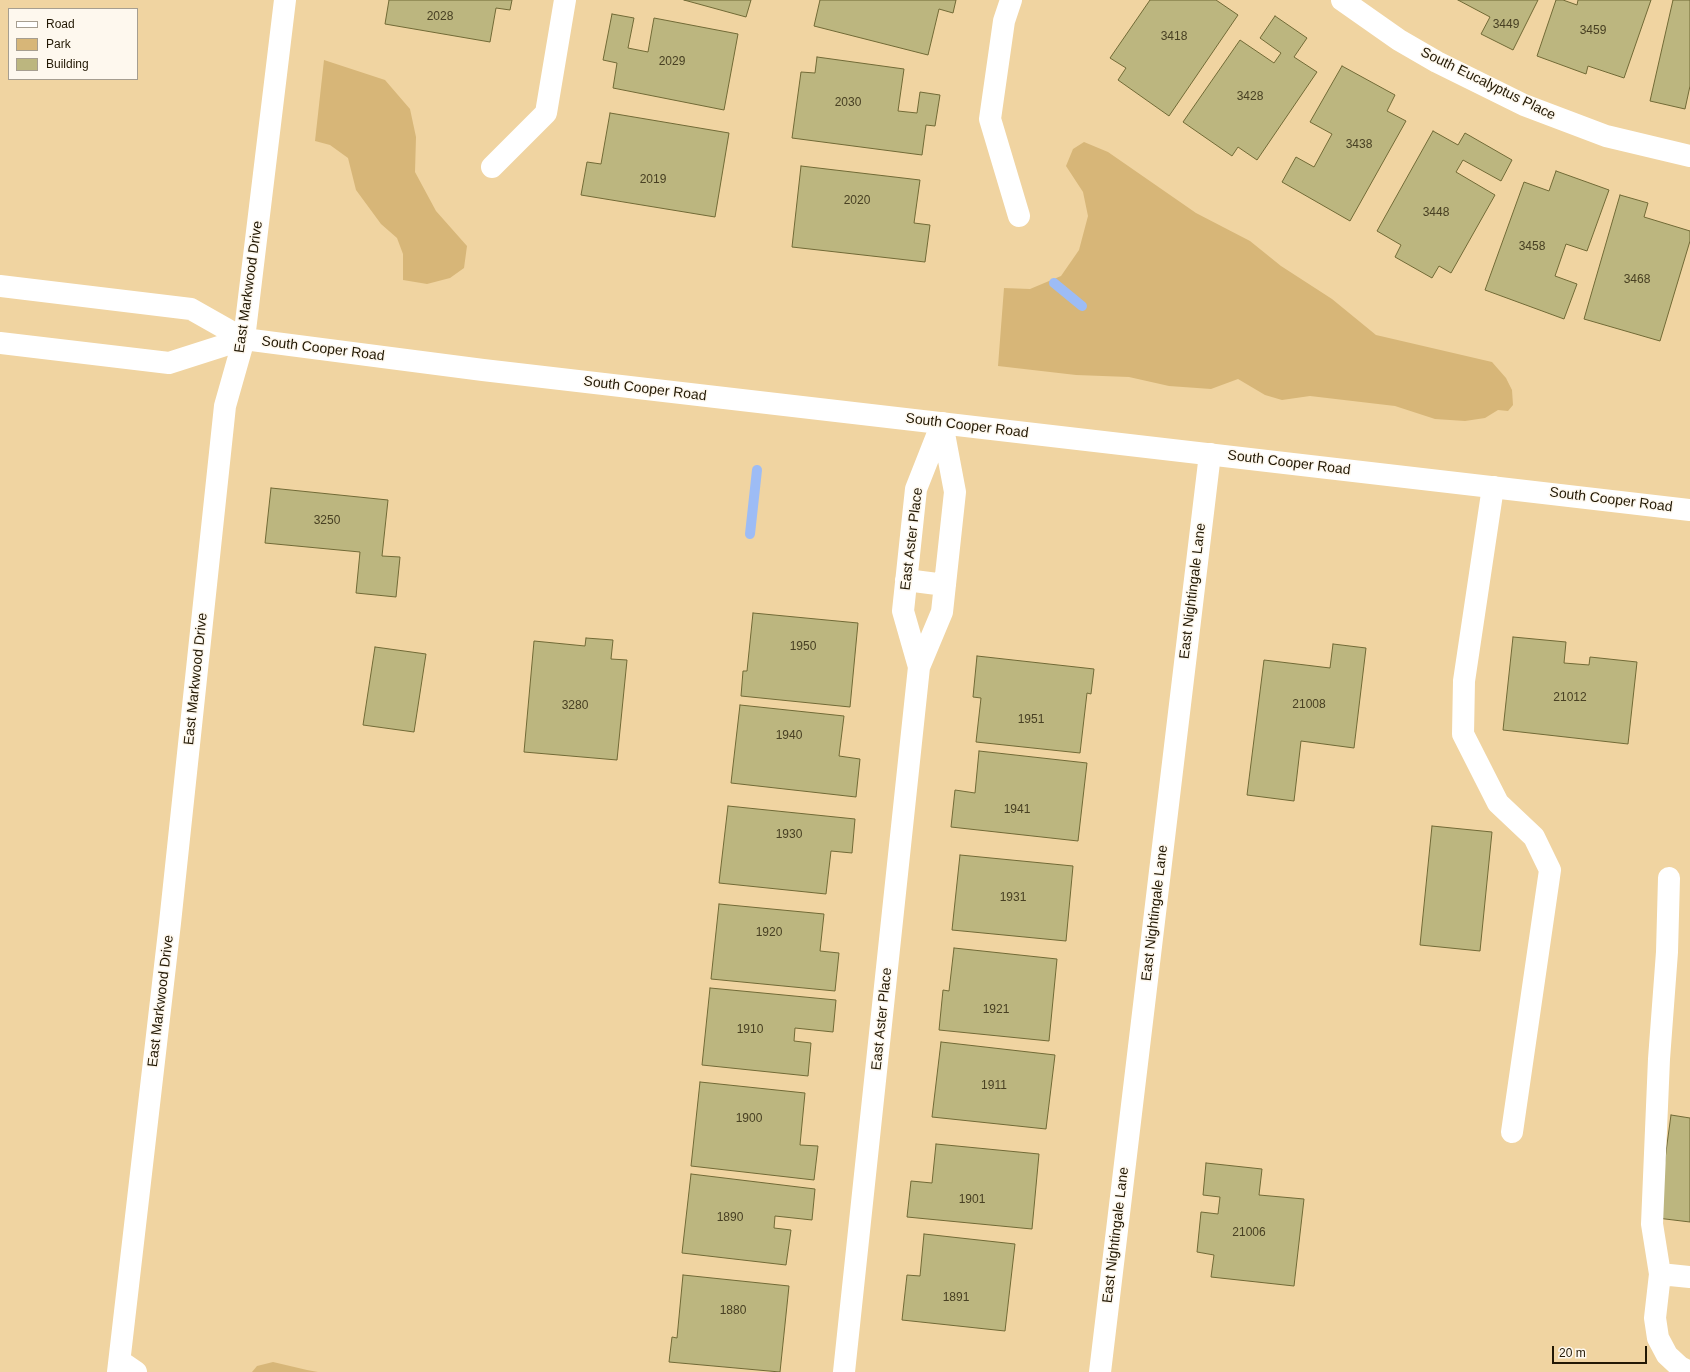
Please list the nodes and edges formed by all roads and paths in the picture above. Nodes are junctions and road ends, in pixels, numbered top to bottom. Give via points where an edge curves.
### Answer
1 (285, 0) edge
2 (565, 0) edge
3 (1011, 0) edge
4 (1342, 0) edge
5 (1690, 156) edge
6 (492, 167) dead end
7 (1018, 216) dead end
8 (0, 286) edge
9 (244, 339) junction
10 (0, 343) edge
11 (942, 423) junction
12 (1210, 454) junction
13 (1493, 487) junction
14 (1690, 510) edge
15 (906, 580) junction
16 (945, 585) junction
17 (919, 667) junction
18 (1669, 878) dead end
19 (1512, 1132) dead end
20 (1660, 1274) junction
21 (1690, 1277) edge
22 (125, 1368) edge
23 (844, 1372) edge
24 (1100, 1372) edge
25 (1690, 1372) edge

1 - 9 street, East Markwood Drive
2 - 6 street via 546,113
3 - 7 street via 1004,21 990,119
4 - 5 street, South Eucalyptus Place via 1399,40 1437,62 1524,104 1606,136
8 - 9 street, South Cooper Road via 191,309
9 - 10 street, South Cooper Road via 169,363
9 - 11 street, South Cooper Road
9 - 22 street, East Markwood Drive via 225,406
11 - 12 street, South Cooper Road
11 - 15 street, East Aster Place via 916,489
11 - 16 street, East Aster Place via 955,492
12 - 13 street, South Cooper Road
12 - 24 street, East Nightingale Lane
13 - 14 street, South Cooper Road
13 - 19 street via 1464,681 1463,734 1498,803 1534,837 1550,870
15 - 16 street
15 - 17 street, East Aster Place via 903,611
16 - 17 street, East Aster Place via 942,612
17 - 23 street, East Aster Place
18 - 20 street via 1652,1224
20 - 21 street
20 - 25 street via 1655,1318 1658,1338 1667,1355

